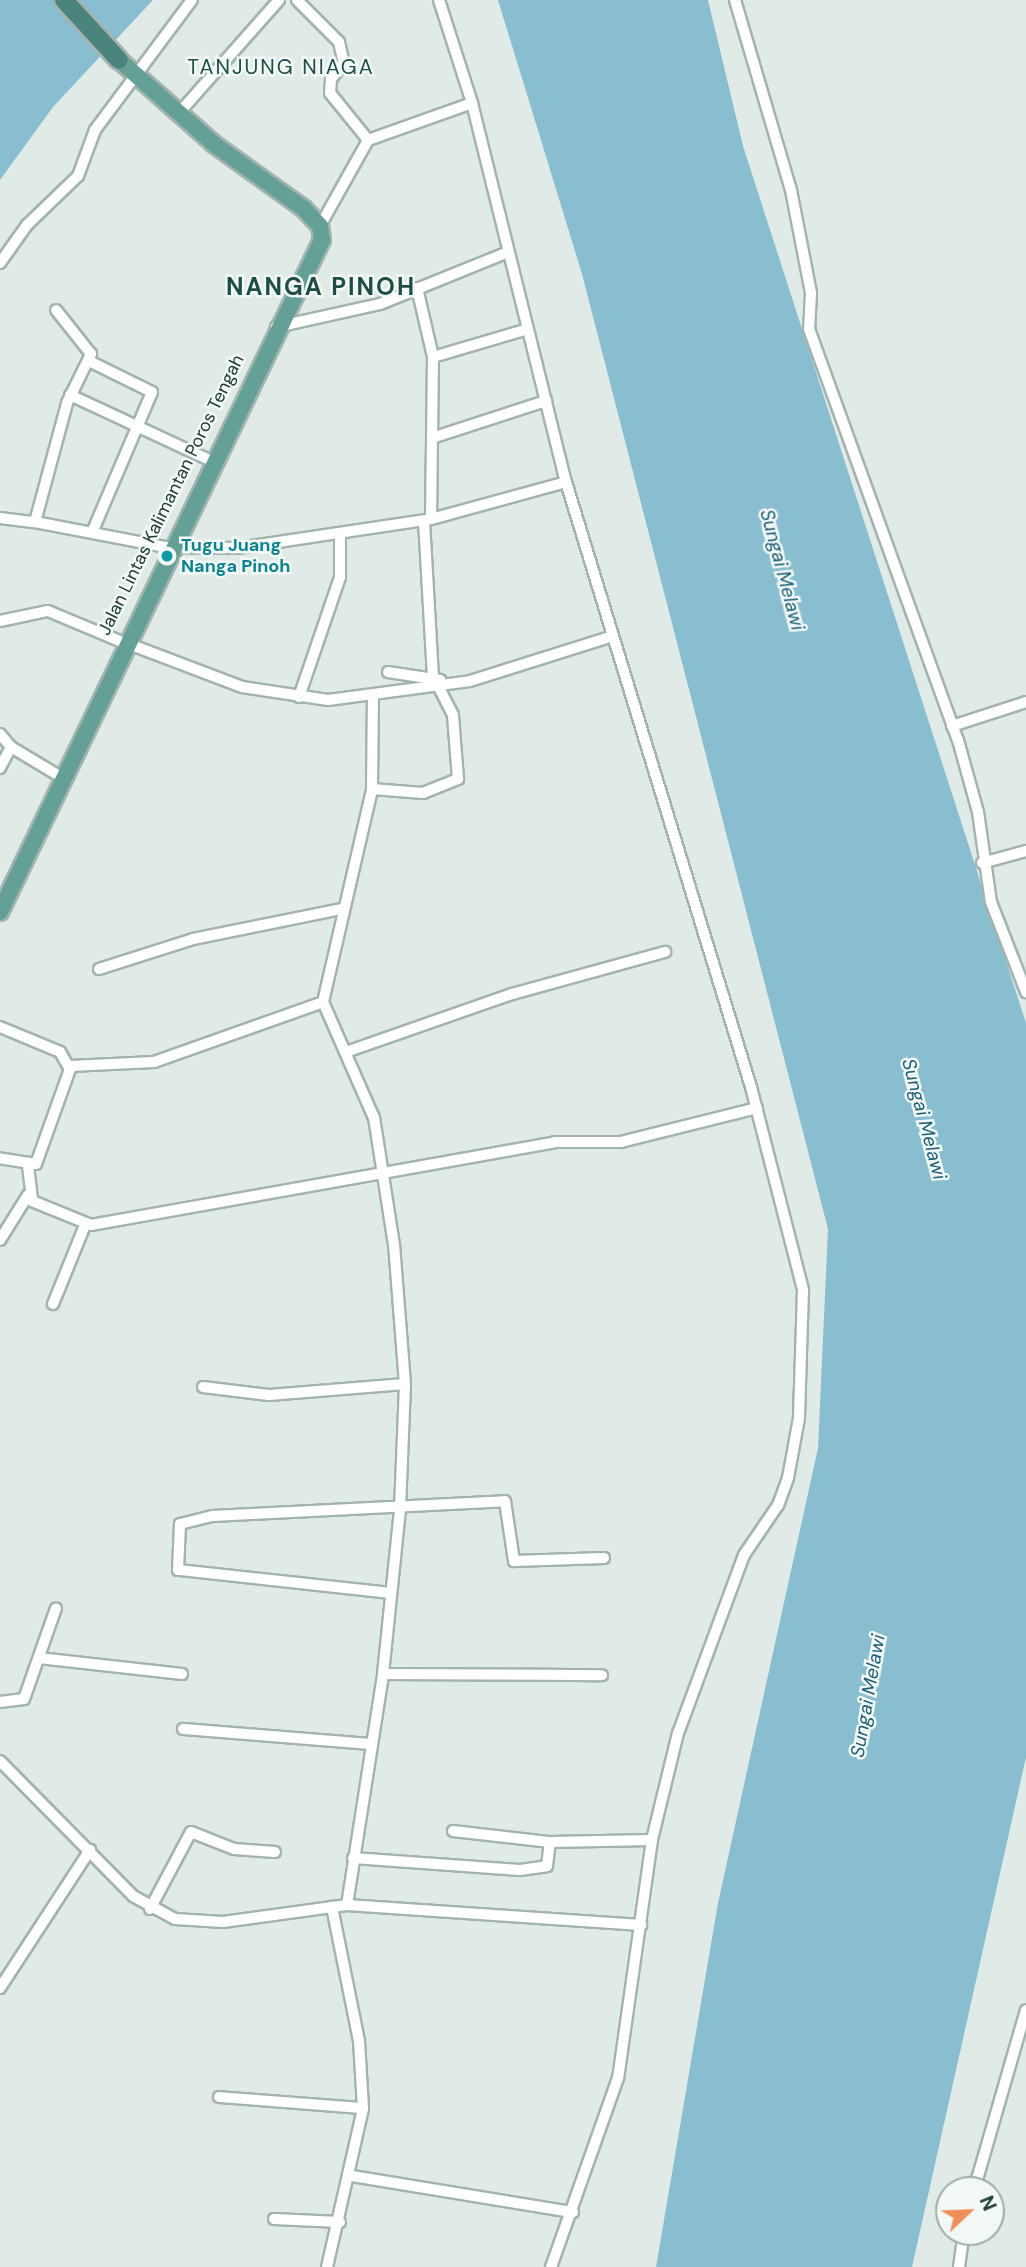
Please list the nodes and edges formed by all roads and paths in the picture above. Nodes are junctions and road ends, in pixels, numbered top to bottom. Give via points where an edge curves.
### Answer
1 (64, 0) edge
2 (192, 0) edge
3 (279, 0) edge
4 (297, 0) edge
5 (439, 0) edge
6 (735, 0) edge
7 (119, 60) joint
8 (138, 77) junction
9 (472, 103) junction
10 (179, 113) junction
11 (368, 140) junction
12 (214, 144) junction
13 (320, 226) junction
14 (508, 252) junction
15 (0, 263) edge
16 (413, 291) junction
17 (56, 310) dead end
18 (277, 327) junction
19 (528, 329) junction
20 (433, 357) junction
21 (89, 361) junction
22 (70, 395) junction
23 (546, 401) junction
24 (140, 426) junction
25 (435, 437) junction
26 (207, 459) junction
27 (566, 482) junction
28 (0, 518) edge
29 (428, 520) junction
30 (35, 522) junction
31 (93, 530) junction
32 (340, 533) junction
33 (169, 547) junction
34 (0, 621) edge
35 (613, 636) junction
36 (125, 643) junction
37 (388, 671) dead end
38 (432, 682) junction
39 (373, 696) junction
40 (299, 697) junction
41 (1026, 702) edge
42 (953, 726) junction
43 (0, 734) edge
44 (11, 747) junction
45 (0, 768) edge
46 (56, 774) junction
47 (372, 789) junction
48 (1026, 851) edge
49 (982, 863) junction
50 (0, 893) edge
51 (342, 909) junction
52 (0, 912) edge
53 (664, 952) dead end
54 (99, 969) dead end
55 (1026, 992) edge
56 (323, 1002) junction
57 (0, 1027) edge
58 (346, 1052) junction
59 (70, 1066) junction
60 (757, 1108) junction
61 (0, 1158) edge
62 (29, 1166) junction
63 (385, 1175) junction
64 (28, 1195) junction
65 (85, 1225) junction
66 (0, 1240) edge
67 (53, 1304) dead end
68 (405, 1384) junction
69 (203, 1387) dead end
70 (400, 1509) junction
71 (604, 1558) dead end
72 (391, 1593) junction
73 (56, 1608) dead end
74 (39, 1658) junction
75 (182, 1674) dead end
76 (383, 1674) junction
77 (602, 1675) dead end
78 (0, 1702) edge
79 (183, 1729) dead end
80 (371, 1744) junction
81 (0, 1761) edge
82 (453, 1831) dead end
83 (652, 1840) junction
84 (550, 1842) junction
85 (90, 1850) junction
86 (275, 1852) dead end
87 (353, 1858) junction
88 (348, 1905) junction
89 (332, 1907) junction
90 (150, 1909) junction
91 (641, 1925) junction
92 (0, 1988) edge
93 (1026, 2010) edge
94 (219, 2097) dead end
95 (363, 2108) junction
96 (352, 2176) junction
97 (978, 2176) edge
98 (573, 2212) junction
99 (274, 2219) dead end
100 (340, 2222) junction
101 (962, 2246) edge
102 (327, 2267) edge
103 (551, 2267) edge
104 (959, 2267) edge

1 - 7 highway
2 - 8 street
3 - 10 street
4 - 11 street via 338,42 344,63 331,79 330,93
5 - 9 street
6 - 42 street via 791,190 811,293 809,329
7 - 8 main road, Jalan Lintas Kalimantan Poros Tengah
8 - 10 main road, Jalan Lintas Kalimantan Poros Tengah
8 - 15 street via 95,130 78,176 27,225
9 - 11 street
9 - 14 street
10 - 12 main road, Jalan Lintas Kalimantan Poros Tengah
11 - 13 street
12 - 13 main road, Jalan Lintas Kalimantan Poros Tengah
12 - 18 main road, Jalan Lintas Kalimantan Poros Tengah via 313,232
13 - 18 main road, Jalan Lintas Kalimantan Poros Tengah via 322,240
14 - 16 street
14 - 19 street
16 - 18 street
16 - 20 street
17 - 21 street via 90,348
18 - 26 main road, Jalan Lintas Kalimantan Poros Tengah
18 - 33 main road, Jalan Lintas Kalimantan Poros Tengah
19 - 20 street
19 - 23 street
20 - 25 street
21 - 22 street
21 - 24 street via 152,393
22 - 24 street
22 - 30 street
23 - 25 street
23 - 27 street
24 - 26 street
24 - 31 street
25 - 29 street
26 - 33 main road, Jalan Lintas Kalimantan Poros Tengah
27 - 29 street
27 - 35 street
28 - 30 street
29 - 32 street
29 - 38 street
30 - 31 street
31 - 33 street
32 - 33 street via 238,548
32 - 40 street via 340,576
33 - 36 main road, Jalan Lintas Kalimantan Poros Tengah
34 - 36 street via 48,611
35 - 38 street via 453,683
35 - 60 street
36 - 40 street via 242,687
36 - 46 main road, Jalan Lintas Kalimantan Poros Tengah
36 - 52 main road, Jalan Lintas Kalimantan Poros Tengah
37 - 38 street
38 - 39 street via 393,695
38 - 47 street via 453,715 458,779 423,793
39 - 40 street
39 - 47 street
41 - 42 street
42 - 49 street via 978,812
43 - 44 street
44 - 45 street
44 - 46 street
46 - 50 main road, Jalan Lintas Kalimantan Poros Tengah
47 - 51 street
48 - 49 street
49 - 55 street
51 - 54 street via 193,939
51 - 56 street
53 - 58 street via 512,994
56 - 58 street
56 - 59 street via 154,1062
57 - 59 street via 60,1052
58 - 63 street via 366,1090
59 - 62 street via 41,1157
60 - 63 street via 632,1140 585,1138
60 - 83 street via 803,1290 796,1442 778,1505 744,1555 694,1682
61 - 62 street
62 - 64 street
63 - 65 street
63 - 68 street
64 - 65 street via 44,1210
64 - 66 street
65 - 67 street
68 - 69 street via 269,1395
68 - 70 street
70 - 71 street via 505,1501 514,1561
70 - 72 street
70 - 72 street via 199,1517 182,1522 178,1546 181,1571
72 - 76 street
73 - 74 street
74 - 75 street
74 - 78 street via 24,1699
76 - 77 street
76 - 80 street
79 - 80 street
80 - 87 street
81 - 85 street
82 - 84 street
83 - 84 street
83 - 91 street
84 - 87 street via 547,1866 530,1870
85 - 90 street
85 - 92 street
86 - 90 street via 234,1849 191,1832
87 - 88 street
88 - 89 street
88 - 91 street
89 - 90 street via 201,1923
89 - 95 street via 359,2041
91 - 98 street via 618,2078
93 - 97 street
94 - 95 street
95 - 96 street
96 - 98 street
96 - 100 street
98 - 103 street
99 - 100 street
100 - 102 street
101 - 104 street

